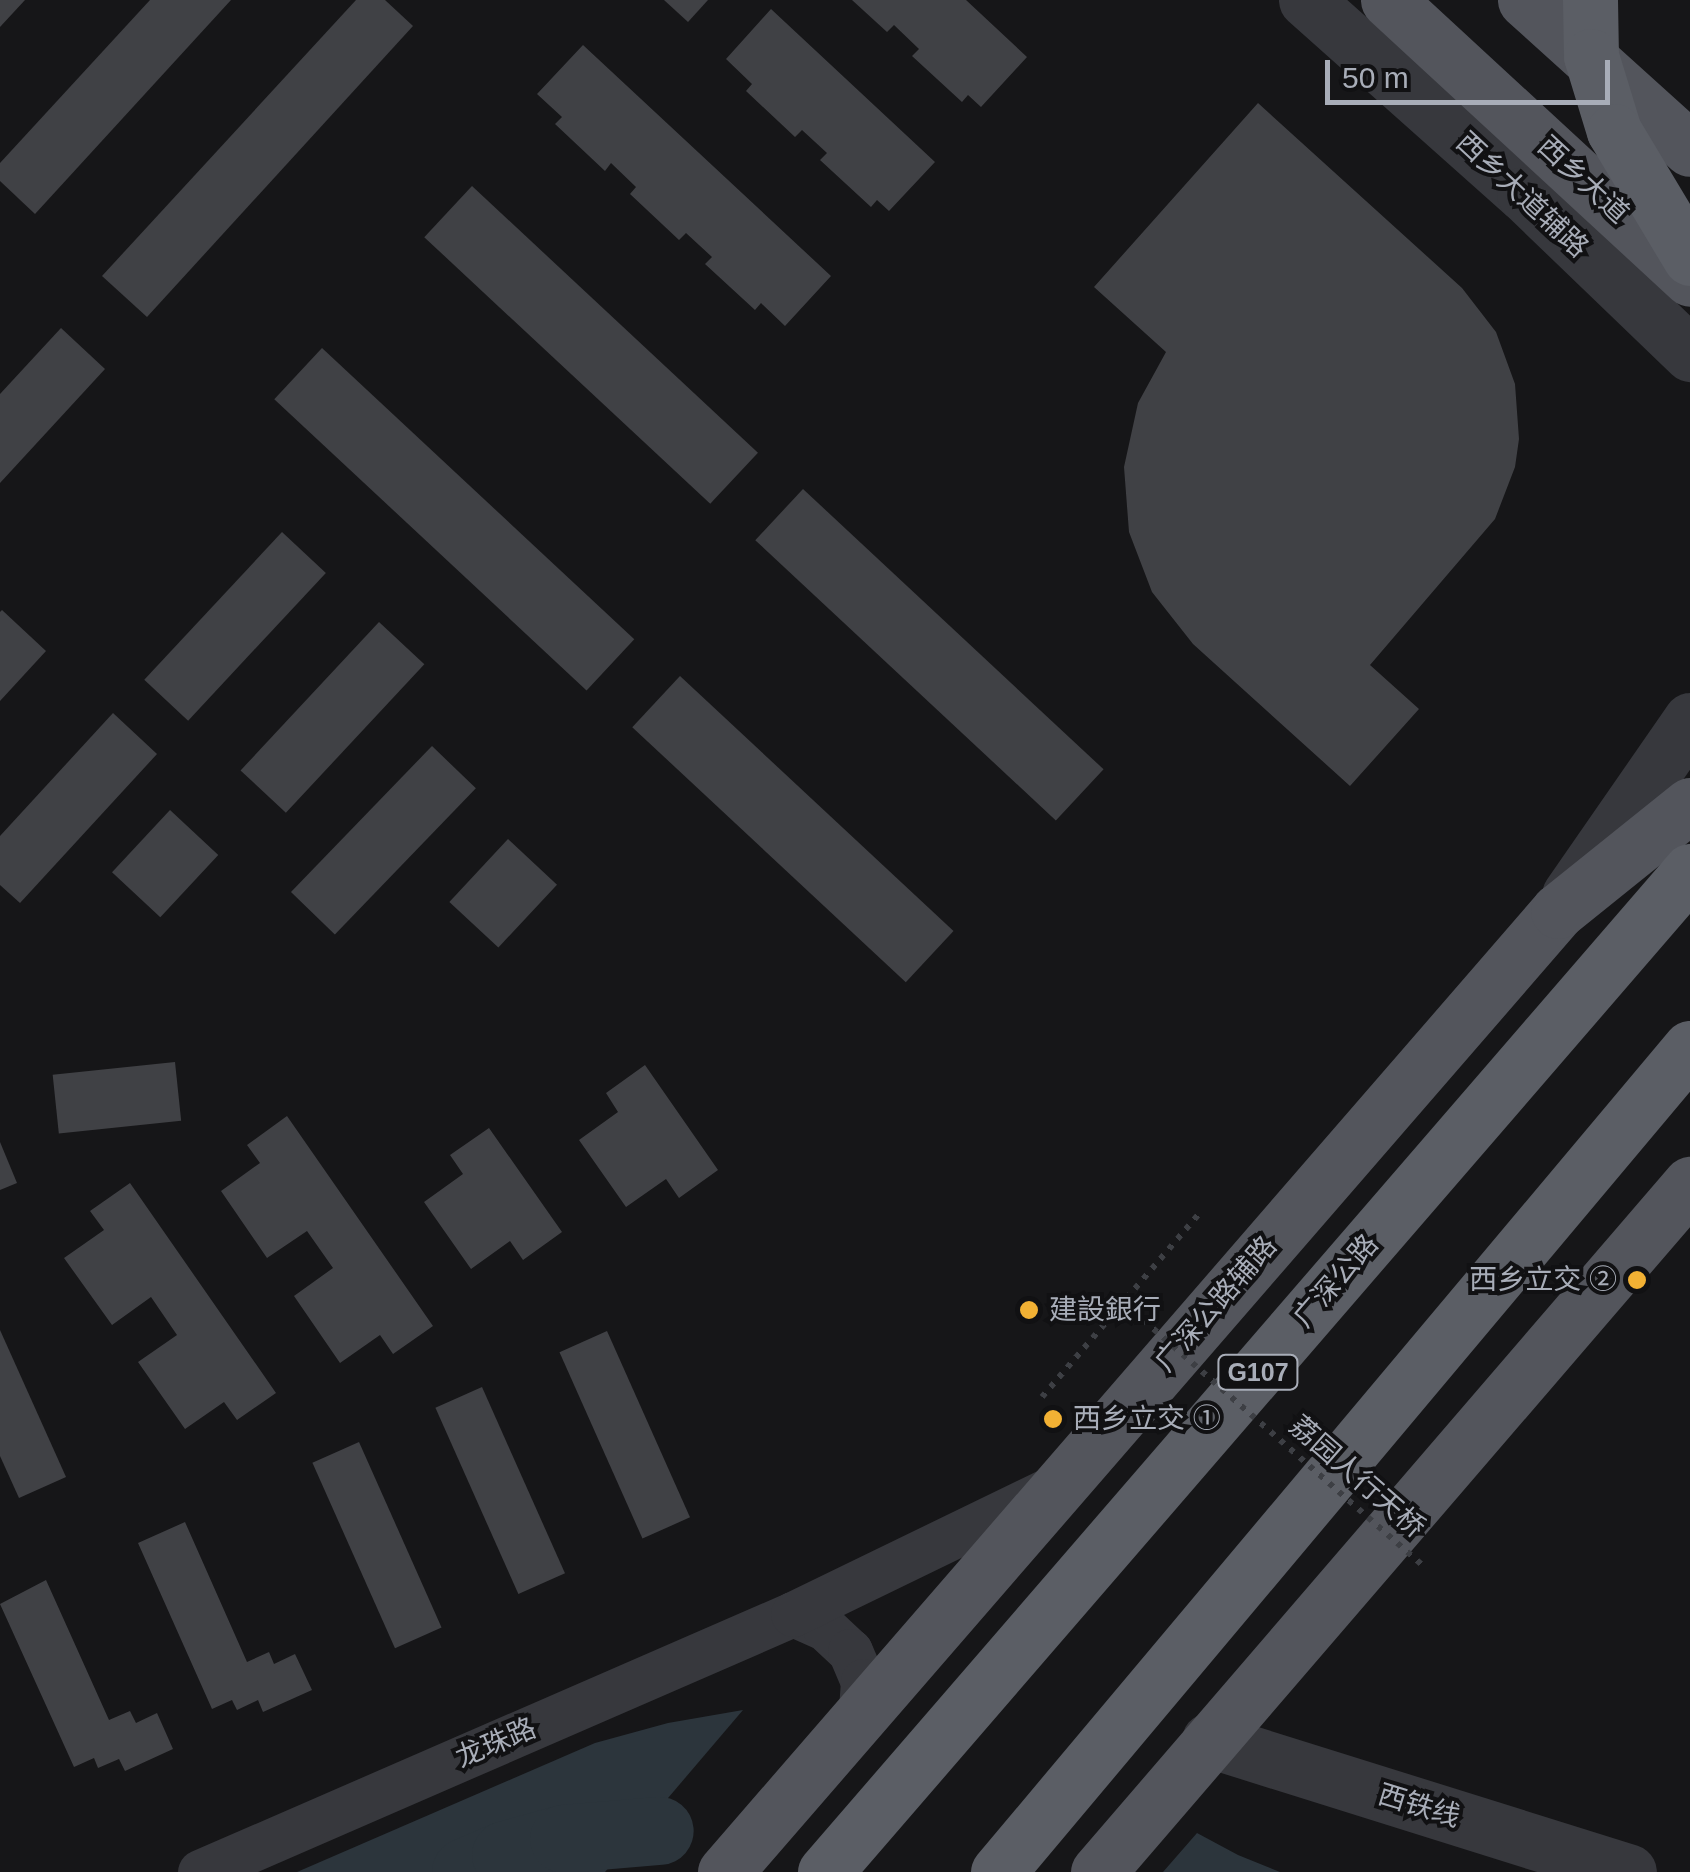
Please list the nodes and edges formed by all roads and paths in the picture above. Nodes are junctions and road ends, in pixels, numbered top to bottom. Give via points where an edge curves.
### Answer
1 (1306, 0) edge
2 (1388, 0) edge
3 (1525, 0) edge
4 (1590, 0) edge
5 (1690, 149) edge
6 (1690, 258) edge
7 (1690, 279) edge
8 (1690, 354) edge
9 (1690, 720) edge
10 (1690, 806) edge
11 (1690, 872) edge
12 (1558, 911) junction
13 (1690, 1048) edge
14 (1690, 1184) edge
15 (1198, 1215) dead end
16 (1124, 1302) junction
17 (1042, 1397) dead end
18 (1059, 1484) junction
19 (1425, 1567) dead end
20 (793, 1614) junction
21 (861, 1712) junction
22 (1209, 1740) junction
23 (200, 1872) edge
24 (726, 1872) edge
25 (825, 1872) edge
26 (998, 1872) edge
27 (1098, 1872) edge
28 (1629, 1872) edge

1 - 8 street, 西乡大道辅路 via 1524,194
2 - 7 main road, 西乡大道
3 - 5 main road, bridge
4 - 6 highway, bridge via 1591,56 1614,131
9 - 12 street
10 - 12 main road, 广深公路辅路
11 - 25 highway, 广深公路 / G107
12 - 18 main road, 广深公路辅路
13 - 26 highway
14 - 22 main road
15 - 16 path
16 - 17 path
16 - 19 path, 荔园人行天桥, bridge
18 - 20 street, 龙珠路
18 - 21 main road, 广深公路辅路
20 - 21 street via 825,1628 850,1651 862,1681
20 - 23 street, 龙珠路
21 - 24 main road, 广深公路辅路
22 - 27 main road
22 - 28 street, 西铁线

